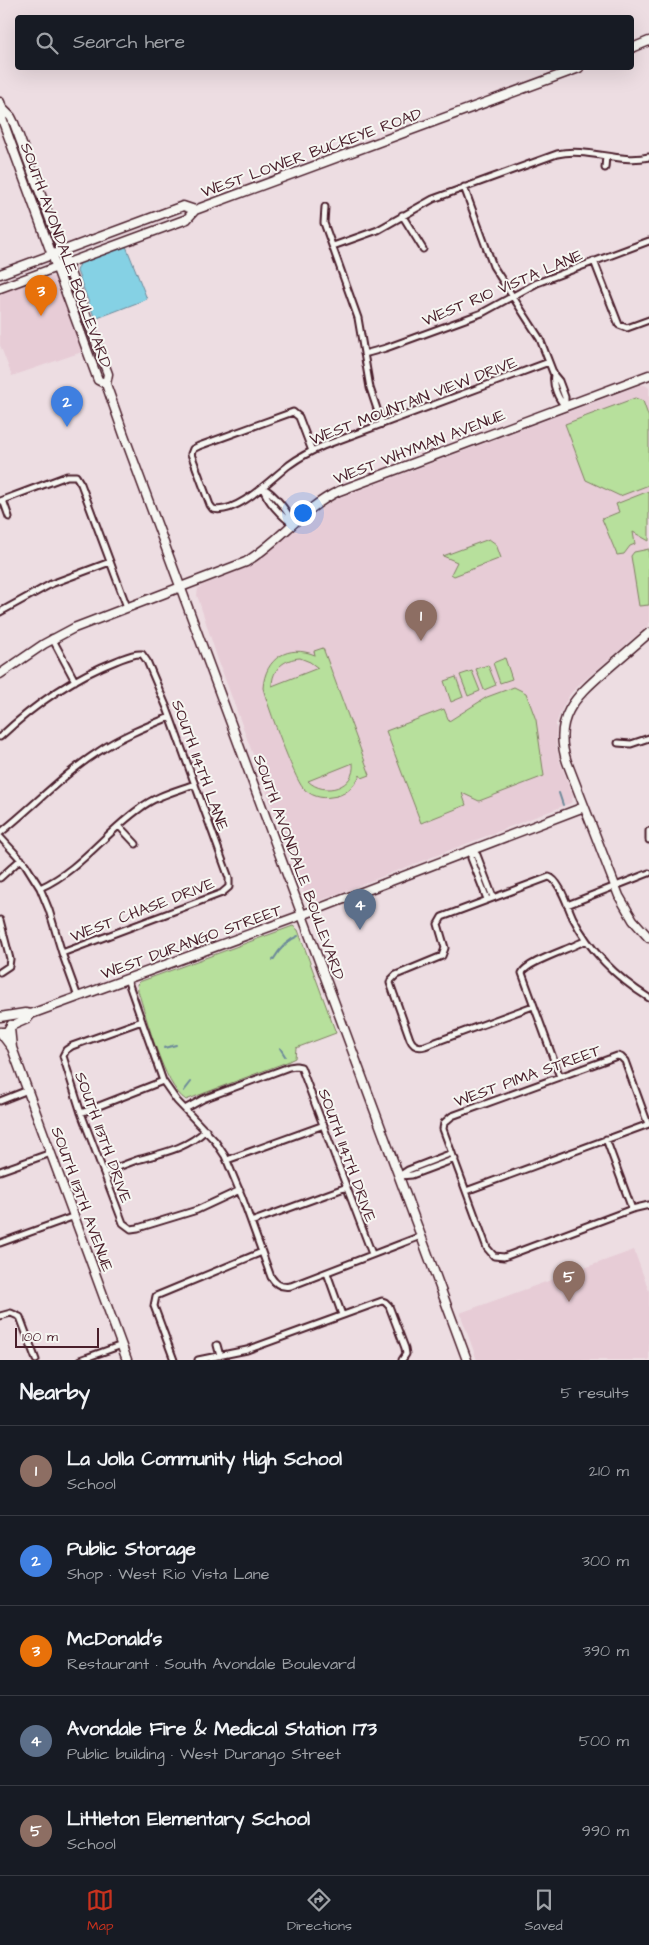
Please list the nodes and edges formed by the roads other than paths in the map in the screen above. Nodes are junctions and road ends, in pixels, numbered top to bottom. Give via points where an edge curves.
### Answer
1 (649, 42) edge
2 (634, 47) edge
3 (574, 70) edge
4 (1, 105) edge
5 (606, 156) junction
6 (649, 157) edge
7 (604, 168) dead end
8 (464, 187) junction
9 (325, 207) dead end
10 (195, 210) junction
11 (402, 215) junction
12 (649, 241) edge
13 (333, 246) junction
14 (423, 249) dead end
15 (62, 250) junction
16 (53, 253) junction
17 (594, 261) junction
18 (66, 262) junction
19 (58, 266) junction
20 (0, 274) edge
21 (0, 288) edge
22 (512, 297) junction
23 (649, 320) edge
24 (364, 354) junction
25 (549, 362) junction
26 (649, 375) edge
27 (106, 384) junction
28 (565, 406) junction
29 (382, 424) junction
30 (312, 451) junction
31 (263, 488) junction
32 (2, 500) edge
33 (9, 517) dead end
34 (293, 524) junction
35 (110, 562) junction
36 (181, 587) junction
37 (127, 607) junction
38 (0, 612) edge
39 (649, 633) edge
40 (52, 638) junction
41 (0, 674) edge
42 (75, 681) junction
43 (170, 717) junction
44 (0, 737) edge
45 (649, 738) edge
46 (618, 743) dead end
47 (195, 784) junction
48 (584, 807) junction
49 (119, 826) junction
50 (649, 831) edge
51 (0, 833) edge
52 (0, 836) edge
53 (649, 840) edge
54 (136, 844) dead end
55 (472, 850) junction
56 (21, 859) junction
57 (649, 873) edge
58 (0, 878) edge
59 (615, 886) junction
60 (229, 887) joint
61 (40, 888) junction
62 (490, 898) junction
63 (567, 905) junction
64 (302, 915) junction
65 (0, 920) edge
66 (649, 938) edge
67 (586, 940) junction
68 (62, 953) junction
69 (0, 972) edge
70 (127, 979) junction
71 (78, 997) junction
72 (649, 998) edge
73 (533, 1006) junction
74 (12, 1020) edge
75 (142, 1021) junction
76 (0, 1032) edge
77 (12, 1048) junction
78 (560, 1077) junction
79 (163, 1080) junction
80 (28, 1090) junction
81 (0, 1101) edge
82 (185, 1109) junction
83 (81, 1113) junction
84 (649, 1124) edge
85 (324, 1125) junction
86 (206, 1130) junction
87 (606, 1139) junction
88 (51, 1153) junction
89 (452, 1153) junction
90 (454, 1159) junction
91 (227, 1160) junction
92 (0, 1172) edge
93 (104, 1172) junction
94 (399, 1176) junction
95 (347, 1187) junction
96 (240, 1190) junction
97 (466, 1191) junction
98 (649, 1205) edge
99 (632, 1209) junction
100 (75, 1216) junction
101 (251, 1222) junction
102 (421, 1236) junction
103 (0, 1243) edge
104 (262, 1252) junction
105 (372, 1254) junction
106 (327, 1273) junction
107 (342, 1314) junction
108 (0, 1316) edge
109 (122, 1345) junction
110 (217, 1345) dead end
111 (220, 1356) junction
112 (403, 1359) edge
113 (36, 1360) edge
114 (80, 1360) edge
115 (127, 1360) edge
116 (174, 1360) edge
117 (198, 1360) edge
118 (467, 1360) edge

1 - 2 main road
3 - 10 main road, WEST LOWER BUCKEYE ROAD
4 - 15 main road, SOUTH AVONDALE BOULEVARD via 14,123
4 - 16 main road, SOUTH AVONDALE BOULEVARD via 2,119
5 - 6 street
5 - 7 street
5 - 8 street via 574,152 557,154
8 - 11 street
8 - 22 street via 493,266
9 - 13 street via 323,219
10 - 15 main road via 183,206
10 - 18 main road, WEST LOWER BUCKEYE ROAD via 187,219
11 - 13 street via 378,230
11 - 14 street
12 - 17 street, WEST RIO VISTA LANE
13 - 24 street via 358,318
15 - 16 main road
15 - 18 main road, SOUTH AVONDALE BOULEVARD
16 - 19 main road, SOUTH AVONDALE BOULEVARD
16 - 20 main road
17 - 22 street, WEST RIO VISTA LANE via 537,283
17 - 23 street via 621,327 628,328
18 - 19 main road, WEST LOWER BUCKEYE ROAD
18 - 27 main road, SOUTH AVONDALE BOULEVARD via 108,374
19 - 21 main road, WEST LOWER BUCKEYE ROAD
19 - 27 main road, SOUTH AVONDALE BOULEVARD via 98,380
22 - 24 street, WEST RIO VISTA LANE via 482,313
22 - 25 street via 537,334
24 - 29 street via 372,396
25 - 28 street via 565,397
25 - 29 street, WEST MOUNTAIN VIEW DRIVE
26 - 28 main road, WEST WHYMAN AVENUE
27 - 36 main road, SOUTH AVONDALE BOULEVARD
28 - 34 main road, WEST WHYMAN AVENUE via 339,491 322,500
29 - 30 street, WEST MOUNTAIN VIEW DRIVE
30 - 31 street, WEST MOUNTAIN VIEW DRIVE
30 - 31 street, WEST MOUNTAIN VIEW DRIVE via 296,412 199,446 192,452 213,509 240,503
31 - 34 street via 290,516
32 - 33 street
32 - 35 street via 67,476 76,476
34 - 36 main road, WEST WHYMAN AVENUE via 246,562
35 - 37 street
35 - 38 street via 46,586
36 - 37 main road, WEST WHYMAN AVENUE
36 - 64 main road, SOUTH AVONDALE BOULEVARD
37 - 40 main road, WEST WHYMAN AVENUE
39 - 48 main road via 582,692 566,714 564,752
40 - 41 main road, WEST WHYMAN AVENUE
40 - 42 street
42 - 43 street, SOUTH 114TH LANE via 117,661 142,654
42 - 44 street via 37,705
43 - 47 street, SOUTH 114TH LANE
43 - 51 street via 98,751
45 - 46 street via 631,744
47 - 49 street via 150,802
47 - 60 street, SOUTH 114TH LANE via 229,878
48 - 55 main road, WEST DURANGO STREET
48 - 59 main road
49 - 54 street
49 - 61 street via 69,872
50 - 53 street
52 - 56 street
55 - 62 street via 477,856
55 - 64 main road, WEST DURANGO STREET
56 - 58 street
56 - 61 street
57 - 59 street
59 - 63 street
59 - 66 main road via 628,914
60 - 68 street, WEST CHASE DRIVE via 222,893
61 - 68 street
62 - 63 street via 543,877 552,877
62 - 73 street via 438,921 444,954 391,980 410,1039 416,1046 425,1046
63 - 67 street
64 - 70 main road, WEST DURANGO STREET
64 - 94 main road, SOUTH AVONDALE BOULEVARD
65 - 69 street via 9,956 9,966
67 - 72 street via 614,973
67 - 73 street via 523,970 522,976
68 - 71 street
70 - 71 main road, WEST DURANGO STREET
70 - 75 street
71 - 74 main road, WEST DURANGO STREET
73 - 78 street
74 - 76 main road, WEST DURANGO STREET via 7,1032
74 - 77 main road, SOUTH 113TH AVENUE
75 - 79 street
75 - 83 street, SOUTH 113TH DRIVE via 72,1046 63,1053
76 - 77 main road, SOUTH 113TH AVENUE
77 - 80 main road, SOUTH 113TH AVENUE
78 - 84 street, WEST PIMA STREET via 621,1057
78 - 89 street, WEST PIMA STREET via 452,1116 444,1123
79 - 82 street
79 - 83 street
80 - 81 street
80 - 88 main road, SOUTH 113TH AVENUE
82 - 85 street, SOUTH 114TH DRIVE via 209,1096 299,1066
82 - 86 street
83 - 93 street, SOUTH 113TH DRIVE
84 - 87 street
85 - 91 street
85 - 95 street, SOUTH 114TH DRIVE
86 - 91 street
86 - 93 street via 177,1149
87 - 97 street
87 - 99 street
88 - 92 street
88 - 100 main road, SOUTH 113TH AVENUE
89 - 90 street
89 - 94 street
90 - 94 street via 412,1175
90 - 97 street
91 - 96 street
93 - 96 street, SOUTH 113TH DRIVE via 121,1219 127,1228 134,1229 185,1214
94 - 102 main road, SOUTH AVONDALE BOULEVARD
95 - 101 street
95 - 105 street, SOUTH 114TH DRIVE
96 - 101 street
97 - 99 street via 487,1248 494,1256 504,1257
98 - 99 street
100 - 103 street
100 - 109 main road, SOUTH 113TH AVENUE
101 - 104 street
102 - 105 street
102 - 118 main road, SOUTH AVONDALE BOULEVARD
104 - 106 street via 273,1280 279,1286 291,1286
104 - 116 street via 163,1292 154,1299
105 - 106 street
106 - 107 street
107 - 111 street via 247,1350
107 - 112 street via 385,1302 391,1309 405,1348
108 - 113 street via 14,1313 21,1321
109 - 114 street
109 - 115 main road, SOUTH 113TH AVENUE
110 - 111 street
111 - 117 street

